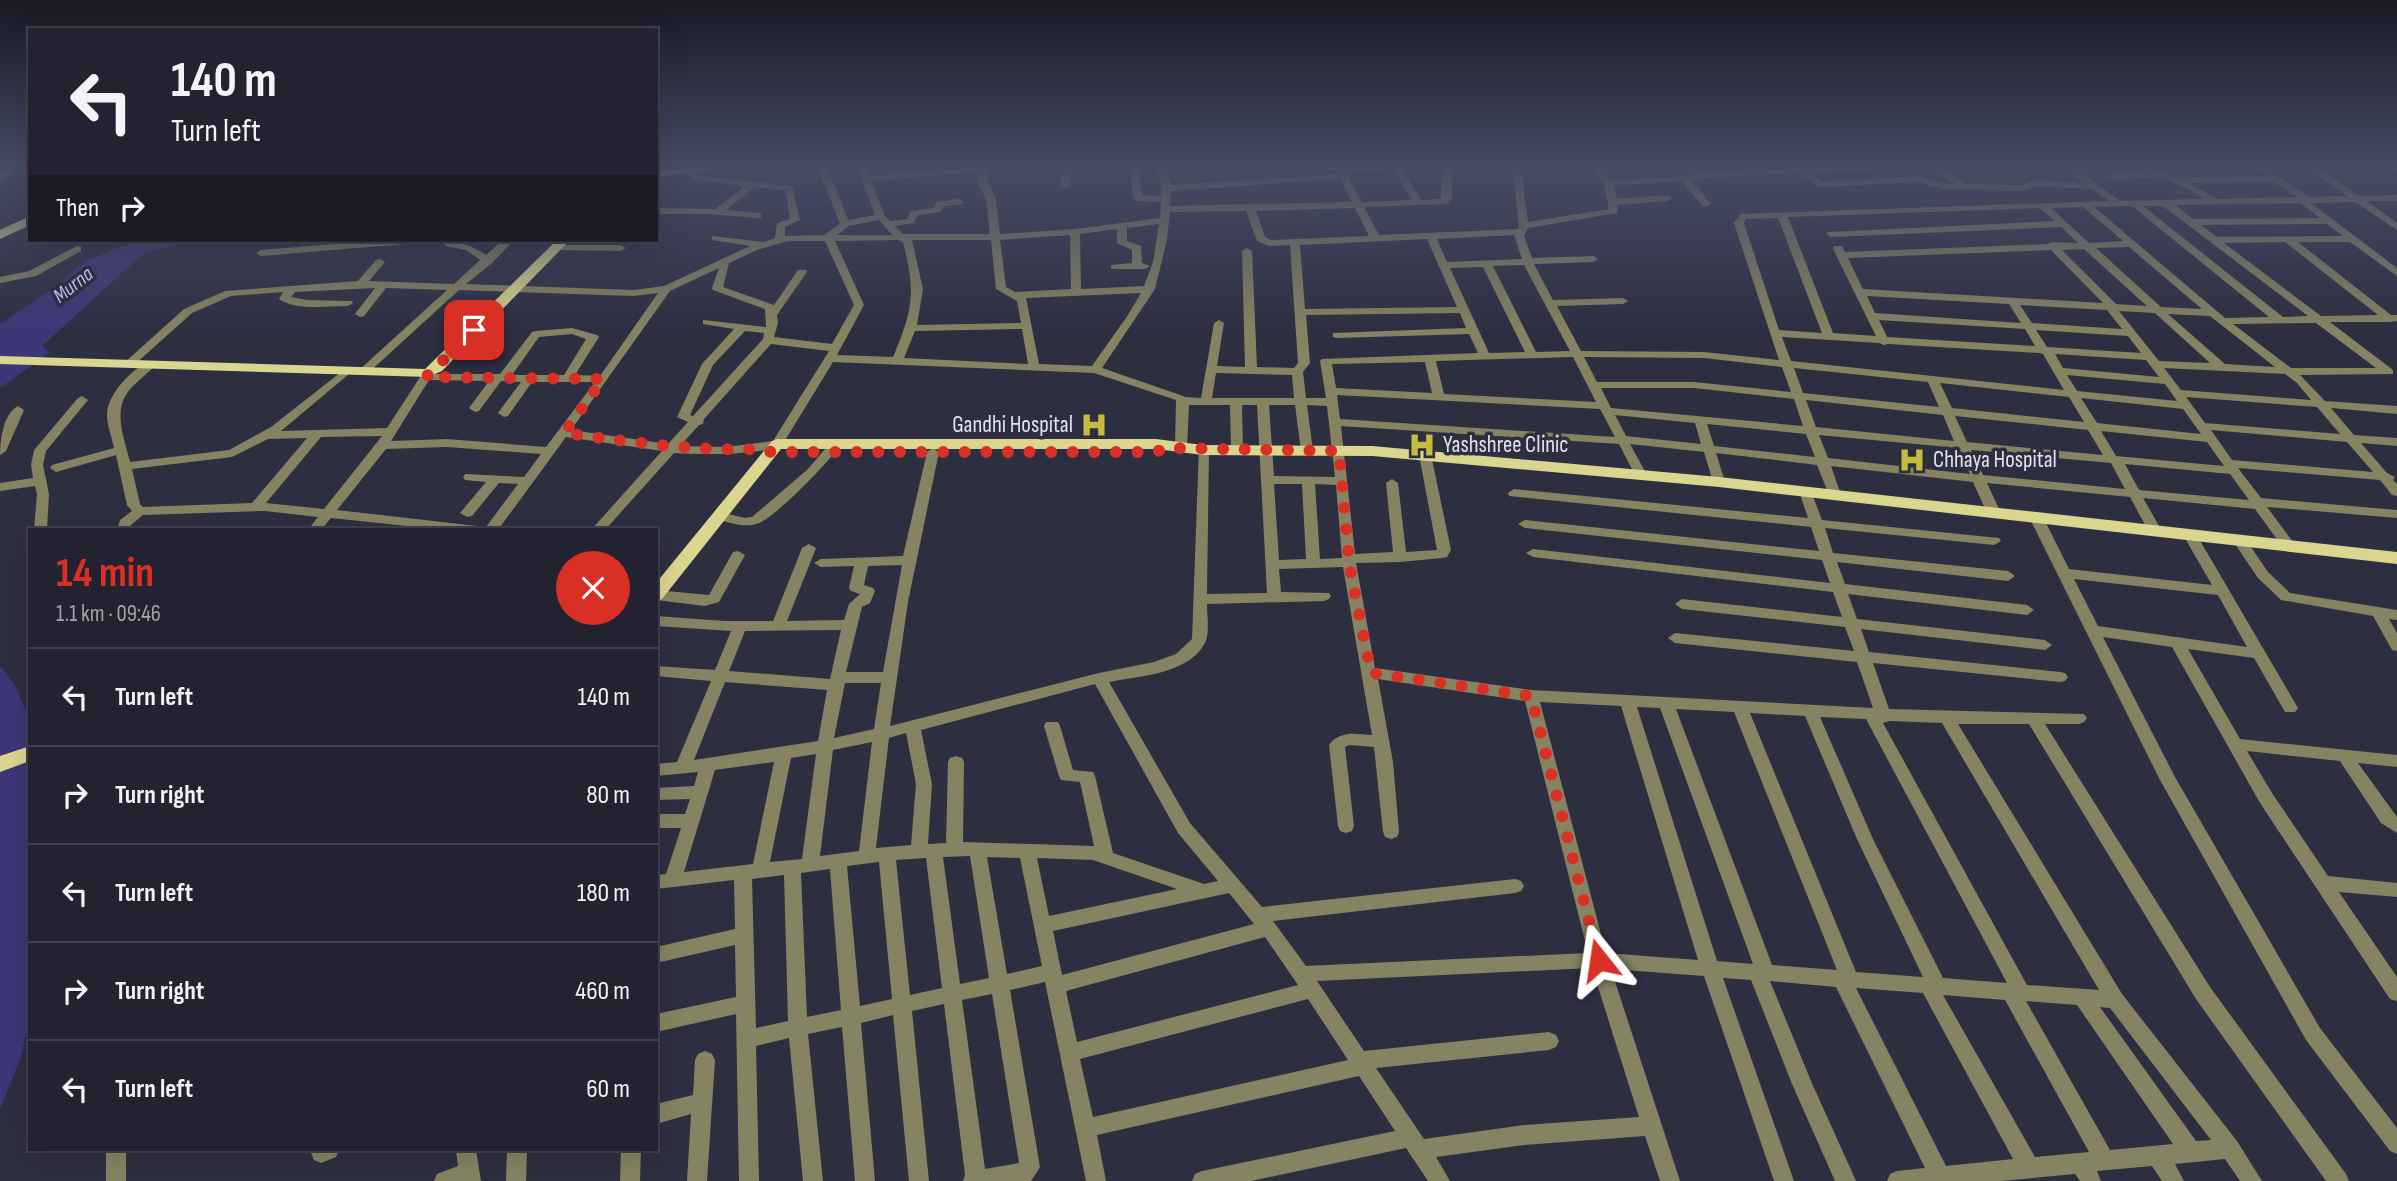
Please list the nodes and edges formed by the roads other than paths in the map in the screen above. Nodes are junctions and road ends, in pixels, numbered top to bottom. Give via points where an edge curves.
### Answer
1 (26, 222) edge
2 (789, 222) edge
3 (855, 222) edge
4 (888, 222) edge
5 (900, 222) edge
6 (995, 222) edge
7 (1130, 222) edge
8 (1165, 222) edge
9 (1255, 222) edge
10 (1368, 222) edge
11 (1520, 222) edge
12 (1560, 222) edge
13 (1740, 222) edge
14 (1785, 222) edge
15 (1826, 222) edge
16 (1951, 222) edge
17 (2106, 222) edge
18 (2157, 222) edge
19 (2192, 222) edge
20 (2331, 222) edge
21 (845, 224) joint
22 (891, 224) junction
23 (2064, 224) joint
24 (1122, 226) junction
25 (1521, 229) junction
26 (1958, 229) junction
27 (1075, 232) junction
28 (1831, 234) junction
29 (0, 235) edge
30 (828, 236) junction
31 (1431, 236) junction
32 (715, 237) dead end
33 (997, 237) junction
34 (905, 239) junction
35 (1376, 239) junction
36 (2287, 239) junction
37 (2352, 239) junction
38 (780, 240) junction
39 (2215, 240) junction
40 (378, 242) edge
41 (448, 242) edge
42 (506, 242) edge
43 (359, 243) edge
44 (1295, 243) junction
45 (560, 244) edge
46 (763, 244) junction
47 (2132, 244) junction
48 (2052, 245) junction
49 (2086, 245) junction
50 (621, 248) dead end
51 (78, 249) dead end
52 (1977, 249) junction
53 (1247, 251) dead end
54 (261, 253) dead end
55 (1842, 255) junction
56 (1593, 259) dead end
57 (488, 261) junction
58 (380, 262) dead end
59 (1528, 262) junction
60 (725, 264) junction
61 (1487, 264) junction
62 (1445, 265) junction
63 (1137, 266) junction
64 (1157, 266) junction
65 (1115, 267) dead end
66 (802, 272) dead end
67 (2397, 273) edge
68 (2, 279) edge
69 (361, 284) junction
70 (383, 285) junction
71 (292, 288) junction
72 (458, 288) junction
73 (666, 289) junction
74 (1150, 289) junction
75 (512, 291) junction
76 (1860, 292) junction
77 (1076, 293) junction
78 (1014, 295) junction
79 (1623, 301) dead end
80 (2013, 302) junction
81 (348, 303) dead end
82 (1550, 303) junction
83 (2112, 308) junction
84 (1465, 310) junction
85 (2160, 310) junction
86 (1301, 312) junction
87 (773, 313) junction
88 (2212, 313) junction
89 (360, 314) dead end
90 (1871, 316) junction
91 (2318, 319) junction
92 (2280, 320) junction
93 (2394, 320) edge
94 (2222, 321) junction
95 (707, 322) dead end
96 (1219, 323) dead end
97 (1028, 326) junction
98 (2029, 326) junction
99 (742, 327) junction
100 (912, 328) junction
101 (1474, 331) junction
102 (1775, 332) junction
103 (2129, 333) junction
104 (770, 335) junction
105 (1337, 335) dead end
106 (1829, 337) junction
107 (1884, 342) junction
108 (2045, 351) junction
109 (833, 353) junction
110 (1577, 354) junction
111 (1532, 355) junction
112 (1485, 357) junction
113 (1430, 358) junction
114 (0, 360) edge
115 (2152, 360) junction
116 (897, 362) junction
117 (130, 363) junction
118 (151, 364) junction
119 (1787, 366) junction
120 (2222, 368) junction
121 (1034, 369) junction
122 (1213, 369) junction
123 (1251, 369) junction
124 (1095, 370) junction
125 (2059, 371) junction
126 (2289, 371) junction
127 (345, 372) junction
128 (1297, 372) junction
129 (362, 373) junction
130 (2393, 373) edge
131 (427, 375) junction
132 (500, 377) junction
133 (530, 377) junction
134 (568, 378) junction
135 (603, 379) junction
136 (1933, 381) junction
137 (2168, 381) junction
138 (1593, 385) junction
139 (2177, 393) junction
140 (1797, 394) junction
141 (2073, 394) junction
142 (1331, 396) junction
143 (1439, 397) junction
144 (82, 400) dead end
145 (1206, 400) junction
146 (1236, 400) junction
147 (1263, 400) junction
148 (1183, 401) junction
149 (1301, 401) junction
150 (2321, 404) junction
151 (2187, 406) junction
152 (475, 408) dead end
153 (1606, 408) junction
154 (19, 410) dead end
155 (2397, 410) edge
156 (1947, 411) junction
157 (504, 413) dead end
158 (1700, 420) junction
159 (699, 421) junction
160 (1335, 422) junction
161 (2091, 425) junction
162 (2202, 426) junction
163 (1810, 430) junction
164 (390, 432) junction
165 (564, 433) junction
166 (317, 434) junction
167 (266, 435) junction
168 (2351, 438) junction
169 (2211, 439) junction
170 (1622, 440) junction
171 (2397, 442) edge
172 (382, 445) junction
173 (1965, 445) junction
174 (1708, 446) junction
175 (674, 448) junction
176 (769, 448) junction
177 (1078, 448) junction
178 (1173, 448) junction
179 (120, 450) junction
180 (1203, 450) junction
181 (1237, 450) junction
182 (1266, 450) junction
183 (0, 451) edge
184 (551, 451) junction
185 (1307, 451) junction
186 (1339, 451) junction
187 (829, 452) junction
188 (933, 452) junction
189 (1425, 456) junction
190 (1821, 459) junction
191 (2114, 460) junction
192 (125, 466) junction
193 (2231, 467) junction
194 (56, 468) dead end
195 (1641, 475) junction
196 (2391, 477) edge
197 (469, 478) dead end
198 (495, 479) junction
199 (1980, 479) junction
200 (1268, 480) junction
201 (40, 481) junction
202 (529, 481) junction
203 (1308, 481) junction
204 (1342, 481) junction
205 (1719, 481) junction
206 (1392, 483) dead end
207 (0, 487) edge
208 (1805, 491) junction
209 (2397, 492) edge
210 (1514, 494) dead end
211 (2134, 494) junction
212 (1835, 495) junction
213 (2258, 503) junction
214 (256, 507) junction
215 (140, 511) junction
216 (467, 513) dead end
217 (1994, 513) junction
218 (2397, 514) edge
219 (327, 515) junction
220 (720, 516) junction
221 (2036, 517) junction
222 (1816, 521) junction
223 (1525, 524) dead end
224 (40, 528) edge
225 (124, 528) edge
226 (316, 528) edge
227 (461, 528) edge
228 (493, 528) edge
229 (600, 528) edge
230 (2155, 531) junction
231 (2190, 535) junction
232 (1994, 541) dead end
233 (2240, 541) junction
234 (2289, 546) junction
235 (809, 548) dead end
236 (1532, 553) dead end
237 (738, 555) dead end
238 (1827, 555) junction
239 (1400, 558) junction
240 (2397, 558) edge
241 (908, 560) junction
242 (1349, 560) junction
243 (862, 562) junction
244 (821, 563) dead end
245 (1312, 563) junction
246 (1272, 565) junction
247 (2064, 573) junction
248 (2008, 576) dead end
249 (1839, 589) junction
250 (2222, 591) junction
251 (658, 593) edge
252 (658, 595) edge
253 (1324, 596) dead end
254 (1274, 597) junction
255 (1202, 599) junction
256 (1682, 604) dead end
257 (2027, 610) dead end
258 (2378, 612) junction
259 (2397, 615) edge
260 (658, 621) edge
261 (1851, 622) junction
262 (850, 625) junction
263 (740, 626) junction
264 (778, 626) junction
265 (2092, 630) junction
266 (1675, 638) dead end
267 (2177, 642) junction
268 (2045, 645) dead end
269 (2397, 646) edge
270 (2259, 654) junction
271 (1863, 659) junction
272 (658, 671) edge
273 (1371, 673) junction
274 (720, 677) junction
275 (889, 677) junction
276 (2060, 677) dead end
277 (1099, 678) junction
278 (839, 682) junction
279 (1531, 696) junction
280 (1627, 700) junction
281 (1665, 703) junction
282 (1740, 708) junction
283 (2290, 708) dead end
284 (1811, 712) junction
285 (1878, 717) junction
286 (1947, 718) junction
287 (2033, 718) junction
288 (2079, 718) dead end
289 (912, 725) junction
290 (1052, 726) dead end
291 (879, 734) junction
292 (1382, 742) junction
293 (2235, 744) junction
294 (826, 745) junction
295 (28, 754) edge
296 (784, 754) junction
297 (2344, 755) junction
298 (2397, 761) edge
299 (956, 762) dead end
300 (0, 764) edge
301 (708, 767) junction
302 (683, 768) junction
303 (658, 770) edge
304 (700, 792) junction
305 (658, 794) edge
306 (658, 821) edge
307 (691, 821) junction
308 (1346, 826) dead end
309 (2397, 826) edge
310 (1391, 832) dead end
311 (954, 849) junction
312 (977, 850) junction
313 (927, 851) junction
314 (1027, 851) junction
315 (887, 853) junction
316 (867, 856) junction
317 (1105, 857) junction
318 (838, 860) junction
319 (801, 865) junction
320 (751, 871) junction
321 (665, 881) edge
322 (2322, 883) junction
323 (1232, 885) junction
324 (1515, 886) dead end
325 (2397, 890) edge
326 (1205, 891) junction
327 (1263, 922) junction
328 (1044, 925) junction
329 (744, 935) junction
330 (658, 955) edge
331 (1599, 960) junction
332 (1710, 968) junction
333 (1761, 972) junction
334 (1055, 979) junction
335 (1845, 979) junction
336 (1306, 982) junction
337 (999, 985) junction
338 (1932, 986) junction
339 (2017, 992) junction
340 (2397, 993) edge
341 (955, 995) junction
342 (2082, 997) junction
343 (2115, 1000) junction
344 (746, 1003) junction
345 (902, 1007) junction
346 (852, 1019) junction
347 (658, 1023) edge
348 (798, 1030) junction
349 (746, 1039) junction
350 (1549, 1041) dead end
351 (1070, 1053) junction
352 (705, 1060) dead end
353 (1361, 1063) junction
354 (702, 1102) junction
355 (658, 1113) edge
356 (1652, 1126) junction
357 (1085, 1128) junction
358 (1416, 1142) junction
359 (2397, 1144) edge
360 (2230, 1148) junction
361 (117, 1151) edge
362 (466, 1151) edge
363 (517, 1151) edge
364 (631, 1151) edge
365 (2191, 1152) junction
366 (2158, 1156) junction
367 (2106, 1162) junction
368 (2030, 1169) junction
369 (2087, 1173) edge
370 (470, 1176) edge
371 (1993, 1177) edge
372 (1942, 1179) edge
373 (116, 1181) edge
374 (444, 1181) edge
375 (516, 1181) edge
376 (631, 1181) edge
377 (697, 1181) edge
378 (749, 1181) edge
379 (813, 1181) edge
380 (865, 1181) edge
381 (917, 1181) edge
382 (974, 1181) edge
383 (1096, 1181) edge
384 (1202, 1181) edge
385 (1440, 1181) edge
386 (1670, 1181) edge
387 (1784, 1181) edge
388 (1846, 1181) edge
389 (1897, 1181) edge
390 (2174, 1181) edge
391 (2252, 1181) edge
392 (2339, 1181) edge

1 - 29 main road
2 - 38 street via 780,225
3 - 21 street
4 - 22 street
5 - 22 street
6 - 33 street
7 - 24 street
8 - 64 street
9 - 44 street via 1261,239
10 - 35 street
11 - 25 street
12 - 25 street
13 - 102 street
14 - 106 street
15 - 28 street
16 - 26 street
17 - 47 street
18 - 92 street
19 - 39 street
20 - 37 street
21 - 30 street
22 - 34 street
23 - 26 street
23 - 49 street
24 - 27 street
24 - 63 street via 1123,244 1137,248
25 - 31 street
25 - 59 street
26 - 28 street
26 - 52 street
27 - 33 street
27 - 77 street
28 - 55 street
30 - 34 street
30 - 38 street
30 - 109 street via 859,305
31 - 35 street
31 - 62 street
32 - 46 street
33 - 34 street
33 - 78 street via 1001,289
34 - 100 street via 920,286
35 - 44 street
36 - 37 street
36 - 39 street
36 - 93 street
37 - 67 street
38 - 46 street
39 - 91 street
40 - 43 street
41 - 57 street via 469,248
42 - 57 street
43 - 54 street
44 - 86 street
45 - 50 street
45 - 75 main road
46 - 60 street
47 - 49 street
47 - 88 street
48 - 49 street
48 - 52 street
48 - 83 street
49 - 85 street
51 - 68 street via 32,274
52 - 55 street
53 - 123 street
55 - 76 street
56 - 59 street
57 - 72 street
58 - 69 street
59 - 61 street
59 - 82 street
60 - 73 street
60 - 87 street via 717,288 766,304
61 - 62 street
61 - 111 street
62 - 84 street
63 - 64 street
63 - 65 street
64 - 74 street
66 - 87 street
69 - 70 street
69 - 71 street
70 - 72 street
70 - 89 street
71 - 81 street via 285,299
71 - 117 street via 219,295 184,313
72 - 75 street
72 - 129 street
73 - 75 street via 634,293
73 - 135 street
74 - 77 street
74 - 124 street
75 - 131 main road
76 - 80 street
76 - 90 street
77 - 78 street
78 - 97 street via 1022,299
79 - 82 street
80 - 83 street
80 - 98 street
82 - 110 street
83 - 85 street
83 - 103 street
84 - 86 street
84 - 101 street
85 - 88 street
85 - 120 street
86 - 128 street via 1304,363
87 - 104 street
88 - 94 street
90 - 98 street
90 - 107 street
91 - 92 street
91 - 93 street
91 - 130 street
92 - 94 street
94 - 126 street
95 - 99 street
96 - 122 street
97 - 100 street
97 - 121 street
98 - 103 street
98 - 108 street
99 - 104 street
99 - 159 street via 708,364 683,417
100 - 116 street
101 - 105 street
101 - 112 street
102 - 106 street
102 - 119 street
103 - 115 street
104 - 109 street
104 - 159 street
106 - 107 street
107 - 108 street
108 - 115 street
108 - 125 street
109 - 116 street
109 - 176 street
110 - 111 street
110 - 119 street via 1704,355
110 - 138 street
111 - 112 street
112 - 113 street
113 - 142 street via 1326,360
113 - 143 street
114 - 117 main road
115 - 120 street
115 - 137 street
116 - 121 street
117 - 118 main road
118 - 127 main road
118 - 179 street via 114,402
119 - 136 street
119 - 140 street
120 - 126 street
121 - 124 street
122 - 123 street
122 - 145 street
123 - 128 street
124 - 148 street
125 - 137 street
125 - 141 street
126 - 130 street
126 - 150 street
127 - 129 main road
127 - 167 street
128 - 149 street
129 - 131 main road
131 - 132 street
131 - 164 street
132 - 133 street
132 - 134 street via 536,334 572,331 593,337
132 - 152 street
133 - 134 street
133 - 157 street
134 - 135 street
135 - 165 street
136 - 141 street
136 - 156 street
137 - 139 street
138 - 140 street via 1683,384
138 - 153 street
139 - 150 street
139 - 151 street
140 - 156 street
140 - 163 street
141 - 151 street
141 - 161 street
142 - 143 street
142 - 149 street
142 - 160 street
143 - 153 street
144 - 201 street via 43,444 38,458
145 - 146 street
145 - 148 street
146 - 147 street
146 - 181 street
147 - 149 street
147 - 182 street
148 - 178 street
149 - 185 street
150 - 155 street
150 - 168 street
151 - 162 street
153 - 158 street
153 - 170 street
154 - 183 street
156 - 161 street
156 - 173 street
158 - 163 street
158 - 174 street
159 - 175 street
160 - 170 street
160 - 186 street
161 - 169 street
161 - 191 street
162 - 168 street
162 - 169 street
163 - 173 street
163 - 190 street
164 - 166 street
164 - 172 street
165 - 175 street
165 - 184 street
166 - 167 street
166 - 214 street
167 - 192 street via 224,456
168 - 171 street
168 - 196 street
169 - 193 street
170 - 174 street
170 - 195 street
172 - 184 street via 447,443
172 - 219 street
173 - 191 street
173 - 199 street
174 - 190 street
174 - 205 street
175 - 176 street
175 - 229 street
176 - 177 main road
176 - 187 main road
176 - 220 main road
177 - 178 main road via 1156,452
177 - 188 main road
178 - 180 main road
179 - 192 street
179 - 194 street
180 - 181 main road
180 - 255 street
181 - 182 main road
182 - 185 main road
182 - 200 street
184 - 202 street
185 - 186 main road
186 - 189 main road
186 - 204 street
187 - 188 main road
187 - 220 street via 756,520
188 - 241 street
189 - 195 main road
189 - 239 street via 1444,550 1436,557
190 - 199 street
190 - 212 street
191 - 193 street
191 - 211 street
192 - 215 street via 134,505
193 - 196 street
193 - 213 street
195 - 205 main road
196 - 209 street
197 - 198 street
198 - 202 street
198 - 216 street
199 - 211 street
199 - 217 street
200 - 203 street
200 - 246 street
201 - 207 street
201 - 224 street
202 - 228 street
203 - 204 street
203 - 245 street
204 - 242 street
205 - 208 main road
206 - 239 street
208 - 212 main road
208 - 222 street
210 - 222 street
211 - 213 street
211 - 230 street
212 - 217 main road
213 - 218 street
213 - 234 street
214 - 215 street
214 - 219 street
215 - 225 street
217 - 221 main road
219 - 226 street
219 - 227 street
220 - 251 main road
221 - 230 main road
221 - 247 street
222 - 232 street
222 - 238 street
223 - 238 street
230 - 231 main road
231 - 233 main road
231 - 250 street
233 - 234 main road
233 - 258 street via 2263,575 2286,597
234 - 240 main road
235 - 264 street
236 - 249 street
237 - 252 street via 714,598
238 - 248 street
238 - 249 street
239 - 242 street
241 - 243 street
241 - 275 street
242 - 245 street
242 - 273 street
243 - 244 street
243 - 262 street via 856,587 868,591 865,600 856,604
245 - 246 street
246 - 254 street
247 - 250 street
247 - 265 street
249 - 257 street
249 - 261 street
250 - 270 street
253 - 254 street
254 - 255 street
255 - 277 street via 1199,639 1187,655
256 - 261 street
258 - 259 street
258 - 269 street
260 - 263 street
261 - 268 street
261 - 271 street
262 - 264 street
262 - 278 street
263 - 264 street
263 - 274 street
265 - 267 street
265 - 359 street via 2168,780 2313,1034
266 - 271 street
267 - 270 street
267 - 293 street
270 - 283 street
271 - 276 street
271 - 285 street
272 - 274 street
273 - 279 street
273 - 292 street
274 - 278 street
274 - 302 street
275 - 278 street
275 - 291 street
277 - 289 street
277 - 323 street via 1184,828
278 - 294 street
279 - 280 street
279 - 331 street
280 - 281 street
280 - 332 street
281 - 282 street
281 - 333 street
282 - 284 street
282 - 335 street
284 - 285 street
284 - 338 street
285 - 286 street
285 - 339 street
286 - 287 street
286 - 343 street
287 - 288 street
287 - 392 street via 2203,993
289 - 291 street
289 - 313 street via 924,784
290 - 317 street via 1067,776 1087,776
291 - 294 street
291 - 316 street
292 - 308 street via 1346,739 1337,745
292 - 310 street
293 - 297 street
293 - 322 street
294 - 296 street
294 - 319 street
295 - 300 main road
296 - 301 street
296 - 320 street
297 - 298 street
297 - 309 street
299 - 311 street
301 - 302 street
301 - 304 street
302 - 303 street
304 - 305 street
304 - 307 street
306 - 307 street
307 - 321 street
311 - 312 street
311 - 313 street
312 - 314 street
312 - 337 street
313 - 315 street
313 - 341 street
314 - 317 street
314 - 328 street
315 - 316 street
315 - 345 street
316 - 318 street
317 - 326 street
318 - 319 street
318 - 346 street
319 - 320 street
319 - 348 street
320 - 321 street
320 - 329 street
322 - 325 street
322 - 340 street
323 - 326 street
323 - 327 street
324 - 327 street
326 - 328 street
327 - 334 street
327 - 336 street
328 - 334 street
329 - 330 street
329 - 344 street
331 - 332 street
331 - 336 street
331 - 356 street
332 - 333 street
332 - 387 street
333 - 335 street
333 - 388 street via 1802,1084
334 - 337 street
334 - 351 street
335 - 338 street
335 - 372 street
336 - 351 street
336 - 353 street
337 - 341 street
337 - 382 street via 1030,1170
338 - 339 street
338 - 368 street
339 - 342 street
339 - 367 street
341 - 345 street
341 - 382 street
342 - 343 street
342 - 365 street
343 - 360 street
344 - 347 street
344 - 349 street
345 - 346 street
345 - 381 street
346 - 348 street
346 - 380 street
348 - 349 street
348 - 379 street
349 - 378 street
350 - 353 street
351 - 357 street
352 - 354 street
353 - 357 street
353 - 358 street
354 - 355 street
354 - 377 street
356 - 358 street
356 - 386 street
357 - 383 street
358 - 384 street
358 - 385 street
360 - 365 street
360 - 391 street
361 - 373 street
362 - 370 street
363 - 375 street
364 - 376 street
365 - 366 street
366 - 367 street
366 - 390 street
367 - 369 street
368 - 369 street
368 - 371 street
370 - 374 street
371 - 372 street
372 - 389 street

